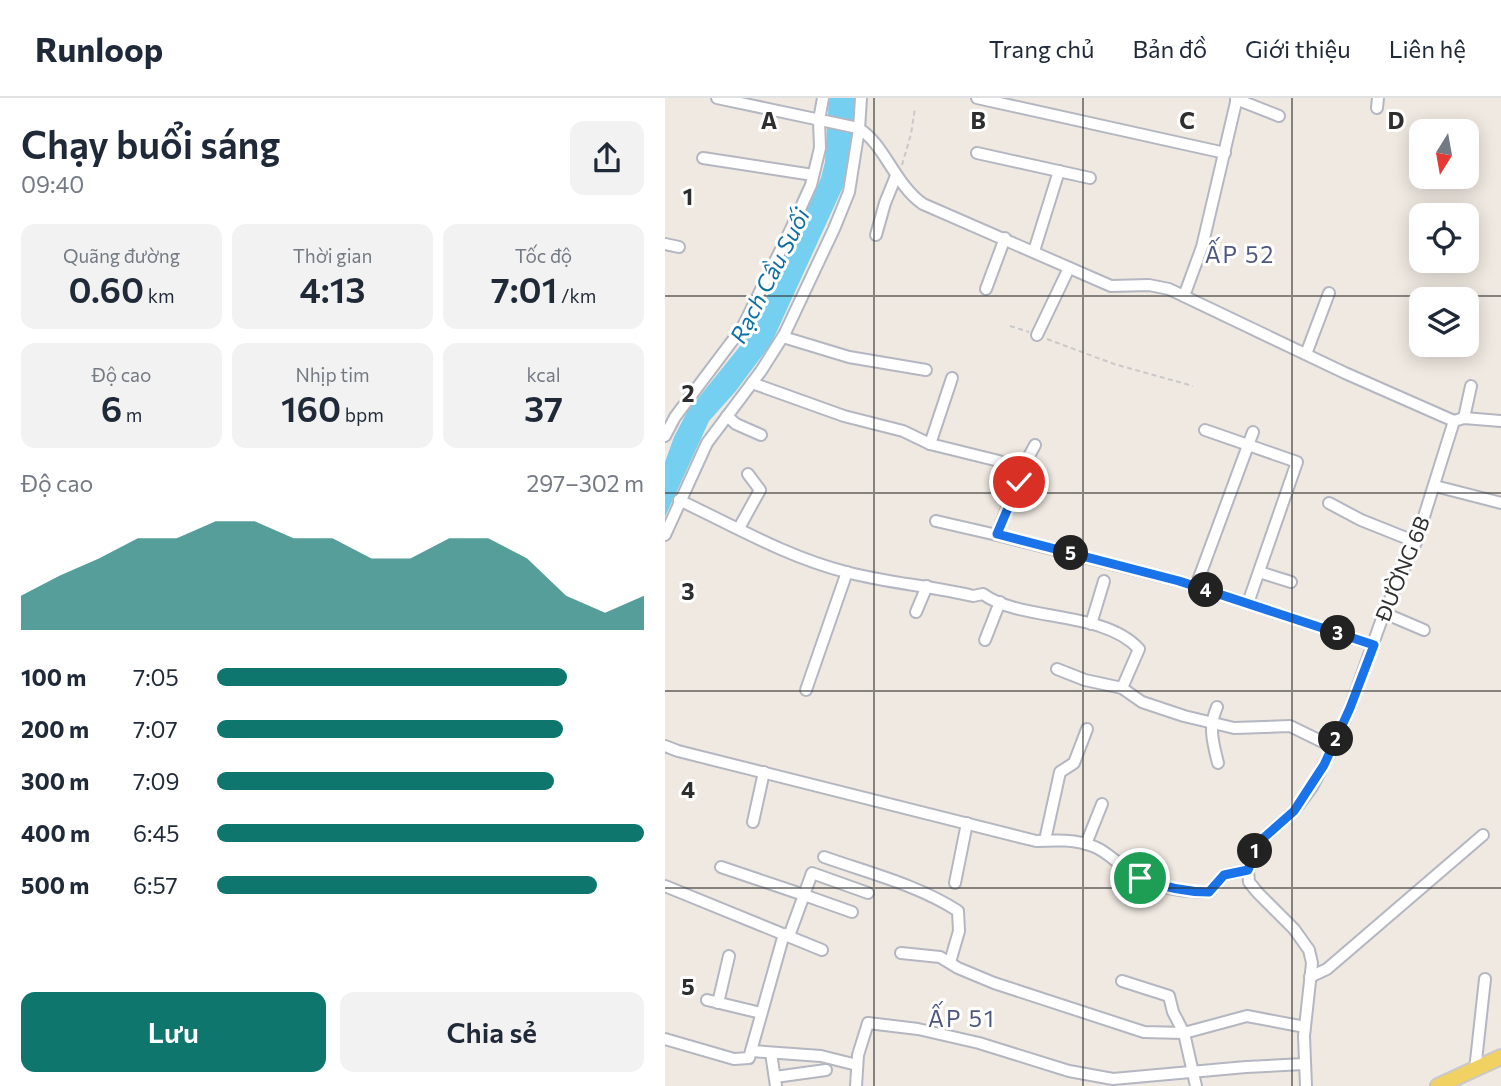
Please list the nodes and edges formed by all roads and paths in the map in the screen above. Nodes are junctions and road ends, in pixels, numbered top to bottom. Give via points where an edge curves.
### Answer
1 (717, 98) edge
2 (823, 98) edge
3 (861, 98) edge
4 (977, 98) edge
5 (1236, 99) edge
6 (915, 107) dead end
7 (1279, 116) dead end
8 (820, 120) junction
9 (859, 129) junction
10 (977, 153) dead end
11 (1225, 153) junction
12 (702, 158) dead end
13 (1059, 171) junction
14 (895, 174) junction
15 (813, 175) junction
16 (1090, 178) dead end
17 (876, 235) dead end
18 (1005, 239) junction
19 (665, 244) edge
20 (679, 247) dead end
21 (1034, 251) junction
22 (1069, 268) junction
23 (986, 289) dead end
24 (1329, 293) dead end
25 (1184, 296) junction
26 (1010, 326) dead end
27 (1037, 335) junction
28 (783, 337) junction
29 (1306, 354) junction
30 (926, 370) dead end
31 (952, 378) dead end
32 (752, 383) junction
33 (1193, 386) dead end
34 (1471, 386) dead end
35 (727, 416) junction
36 (1459, 419) junction
37 (1501, 421) edge
38 (1205, 430) dead end
39 (1253, 432) dead end
40 (761, 435) dead end
41 (665, 436) edge
42 (930, 443) junction
43 (1035, 445) dead end
44 (1249, 446) junction
45 (1021, 471) junction
46 (748, 474) dead end
47 (1435, 486) junction
48 (679, 500) junction
49 (1329, 503) dead end
50 (1501, 503) edge
51 (936, 522) dead end
52 (739, 528) junction
53 (997, 534) junction
54 (665, 535) edge
55 (1416, 542) junction
56 (847, 572) junction
57 (1259, 572) junction
58 (1104, 580) dead end
59 (1291, 582) dead end
60 (927, 586) junction
61 (1196, 586) junction
62 (1000, 602) junction
63 (1248, 603) junction
64 (916, 612) dead end
65 (1384, 613) junction
66 (1091, 625) junction
67 (1424, 630) dead end
68 (985, 640) dead end
69 (1374, 645) junction
70 (1057, 669) dead end
71 (1122, 688) junction
72 (806, 690) dead end
73 (1217, 707) dead end
74 (1211, 723) junction
75 (1087, 729) dead end
76 (665, 746) edge
77 (1332, 747) junction
78 (1219, 763) dead end
79 (764, 772) junction
80 (1102, 804) dead end
81 (753, 822) dead end
82 (967, 823) junction
83 (1483, 835) dead end
84 (1045, 840) junction
85 (1086, 844) junction
86 (824, 857) dead end
87 (721, 867) dead end
88 (1248, 870) junction
89 (955, 883) dead end
90 (665, 886) edge
91 (868, 893) dead end
92 (804, 895) junction
93 (852, 912) dead end
94 (786, 935) junction
95 (822, 950) dead end
96 (901, 953) dead end
97 (729, 956) dead end
98 (950, 962) junction
99 (1310, 977) junction
100 (1485, 979) dead end
101 (1122, 981) dead end
102 (761, 1013) junction
103 (1305, 1027) junction
104 (1184, 1033) junction
105 (665, 1039) edge
106 (752, 1051) junction
107 (771, 1053) junction
108 (1501, 1057) edge
109 (1304, 1064) junction
110 (857, 1065) junction
111 (826, 1070) dead end
112 (1475, 1070) junction
113 (1194, 1072) junction
114 (776, 1082) edge
115 (1101, 1082) edge
116 (1138, 1082) edge
117 (856, 1086) edge
118 (1196, 1086) edge
119 (1306, 1086) edge
120 (1438, 1086) edge

1 - 8 street
2 - 8 street
3 - 9 street
4 - 11 street
5 - 7 street
5 - 11 street
6 - 14 path via 905,158
8 - 9 street
8 - 15 street via 820,148
9 - 14 street
9 - 28 street via 849,192
10 - 13 street
11 - 25 street via 1202,247
12 - 15 street
13 - 16 street
13 - 21 street
14 - 17 street
14 - 18 street via 923,204
15 - 41 street via 742,328
18 - 21 street
18 - 23 street
19 - 20 street
21 - 22 street
22 - 25 street via 1111,286 1160,286
22 - 27 street
24 - 29 street
25 - 29 street
26 - 27 path
27 - 33 path via 1114,364
28 - 30 street via 849,357
28 - 32 street
29 - 36 street
31 - 42 street
32 - 35 street
32 - 42 street
34 - 36 street, ĐƯỜNG 6B
35 - 40 street
35 - 48 street via 707,443
36 - 37 street
36 - 47 street, ĐƯỜNG 6B
38 - 44 street
39 - 44 street
42 - 45 street
43 - 45 street
44 - 57 street via 1297,462
44 - 61 street
45 - 53 street
46 - 52 street via 760,490
47 - 50 street
47 - 55 street, ĐƯỜNG 6B
48 - 52 street
48 - 54 street
49 - 55 street
51 - 53 street
52 - 56 street via 754,538
53 - 61 street
55 - 65 street, ĐƯỜNG 6B
56 - 60 street
56 - 72 street
57 - 59 street
57 - 63 street
58 - 66 street
60 - 62 street via 972,596 983,594
60 - 64 street
61 - 63 street
62 - 66 street
62 - 68 street
63 - 69 street
65 - 67 street
65 - 69 street, ĐƯỜNG 6B
66 - 71 street via 1132,641 1139,649
69 - 77 street, ĐƯỜNG 6B
70 - 71 street
71 - 74 street via 1152,706
73 - 74 street
74 - 77 street via 1234,728 1290,726
74 - 78 street
75 - 84 street via 1074,764 1060,772
76 - 79 street
77 - 88 street, ĐƯỜNG 6B via 1294,811 1259,842
79 - 81 street
79 - 82 street
80 - 85 street
82 - 84 street
82 - 89 street
83 - 99 street via 1327,969
84 - 85 street
85 - 88 street via 1140,878 1191,892 1209,892 1224,875
86 - 98 street via 899,883 958,911
87 - 92 street
88 - 99 street via 1249,882 1309,950
90 - 94 street
91 - 92 street via 812,873
92 - 93 street
92 - 94 street
94 - 95 street
94 - 102 street
96 - 98 street
97 - 102 street via 713,1001
98 - 104 street via 993,983 1126,1026
99 - 103 street
100 - 112 street
101 - 104 street via 1169,996
102 - 106 street
103 - 104 street via 1247,1016
103 - 109 street
104 - 113 street
105 - 106 street via 741,1060 749,1058
106 - 107 street
107 - 110 street via 821,1056
107 - 114 street
108 - 112 main road
109 - 113 street
109 - 119 street
110 - 115 street via 868,1023 989,1046
110 - 117 street
111 - 114 street
112 - 120 main road
113 - 116 street
113 - 118 street
115 - 116 street

